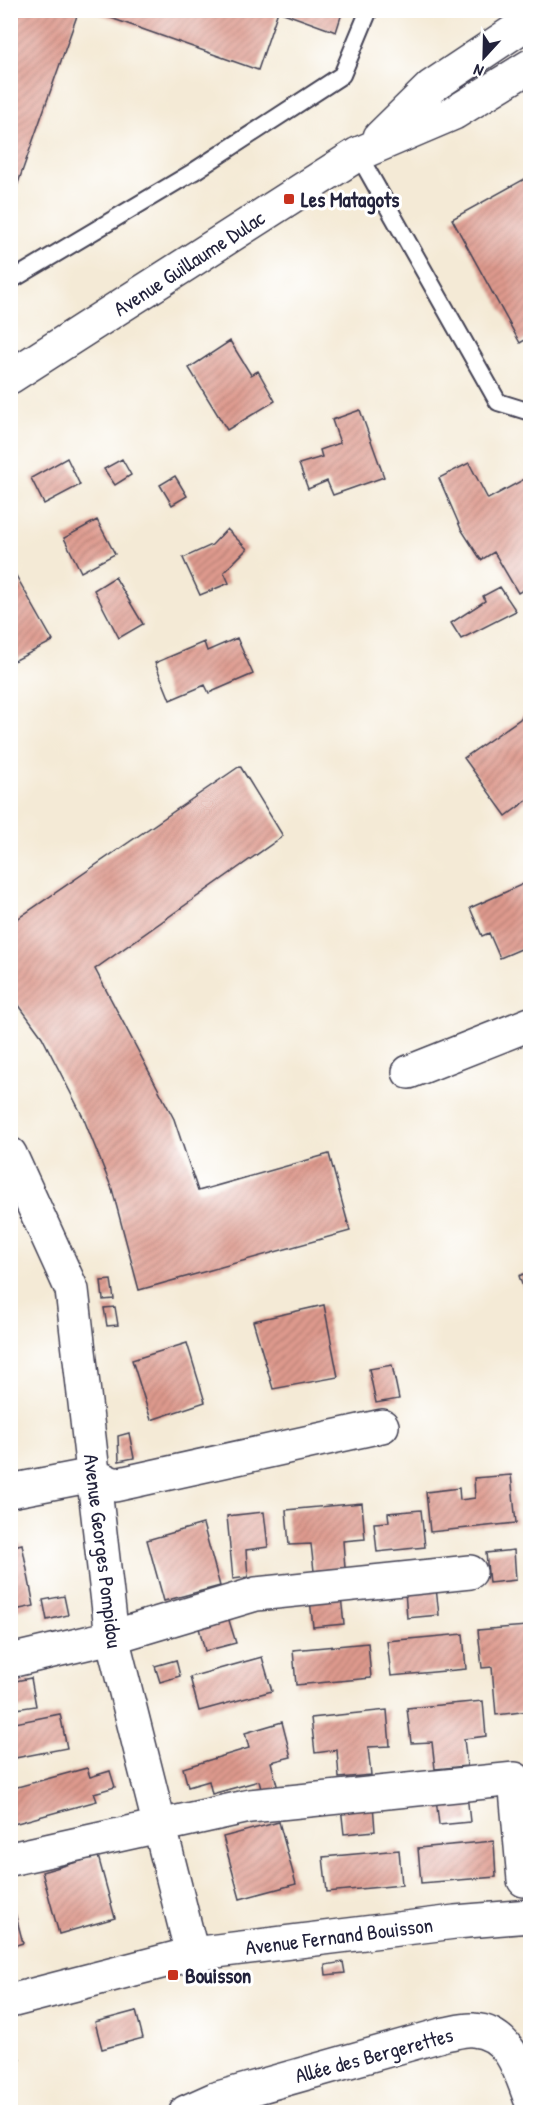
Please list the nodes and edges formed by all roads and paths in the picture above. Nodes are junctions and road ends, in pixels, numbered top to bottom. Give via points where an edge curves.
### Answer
1 (369, 10) edge
2 (531, 21) edge
3 (531, 66) edge
4 (363, 152) junction
5 (10, 281) edge
6 (10, 377) edge
7 (531, 412) edge
8 (531, 1024) edge
9 (409, 1072) dead end
10 (10, 1154) edge
11 (382, 1426) dead end
12 (93, 1475) junction
13 (10, 1491) edge
14 (470, 1572) dead end
15 (112, 1637) junction
16 (10, 1661) edge
17 (158, 1826) junction
18 (10, 1859) edge
19 (524, 1880) dead end
20 (531, 1916) edge
21 (192, 1954) junction
22 (10, 2001) edge
23 (531, 2098) edge
24 (186, 2112) edge

1 - 5 lane via 342,75 193,172
2 - 4 street, Avenue Guillaume Dulac via 431,87
3 - 4 street, Avenue Guillaume Dulac via 454,112
4 - 6 street, Avenue Guillaume Dulac
4 - 7 lane via 498,402
8 - 9 street
10 - 12 street, Avenue Georges Pompidou via 72,1290
11 - 12 street via 115,1485
12 - 13 street
12 - 15 street, Avenue Georges Pompidou
14 - 15 street via 256,1593
15 - 16 street
15 - 17 street, Avenue Georges Pompidou
17 - 18 street
17 - 19 street via 250,1806 515,1779
17 - 21 street, Avenue Georges Pompidou
20 - 21 street, Avenue Fernand Bouisson
21 - 22 street, Avenue Fernand Bouisson
23 - 24 street, Allée des Bergerettes via 507,2047 493,2036 473,2030 445,2034 226,2096

